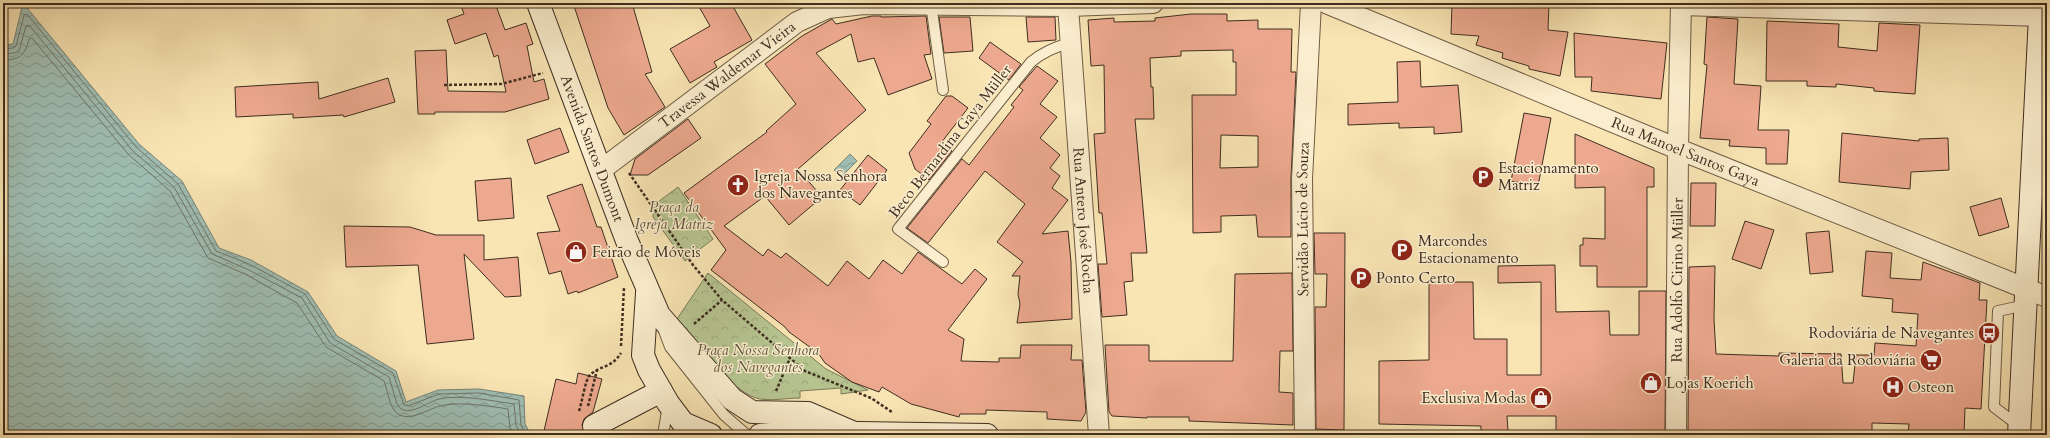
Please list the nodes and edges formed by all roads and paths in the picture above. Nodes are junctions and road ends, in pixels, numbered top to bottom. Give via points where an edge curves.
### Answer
1 (538, 3) edge
2 (1153, 3) edge
3 (1311, 3) edge
4 (1326, 3) edge
5 (931, 4) junction
6 (1681, 4) edge
7 (1068, 6) junction
8 (2043, 11) edge
9 (1070, 43) junction
10 (563, 68) junction
11 (444, 85) dead end
12 (943, 90) dead end
13 (1678, 148) junction
14 (622, 154) junction
15 (601, 170) junction
16 (943, 262) dead end
17 (624, 285) dead end
18 (647, 288) junction
19 (2026, 297) junction
20 (2047, 298) edge
21 (722, 300) junction
22 (659, 315) junction
23 (690, 328) dead end
24 (790, 358) junction
25 (597, 370) junction
26 (776, 392) dead end
27 (665, 397) junction
28 (896, 415) dead end
29 (586, 418) junction
30 (2020, 431) edge
31 (852, 432) junction
32 (708, 434) edge
33 (795, 434) edge
34 (663, 435) edge
35 (747, 435) edge
36 (760, 435) edge
37 (987, 435) edge
38 (1099, 435) edge
39 (1305, 435) edge
40 (1676, 435) edge

1 - 10 main road, Avenida Santos Dumont
2 - 7 street, Travessa Waldemar Vieira
3 - 39 street, Servidão Lúcio de Souza via 1302,179
4 - 13 street, Rua Manoel Santos Gaya
5 - 7 street, Travessa Waldemar Vieira
5 - 12 lane
5 - 14 street, Travessa Waldemar Vieira via 864,4 828,8 797,22
6 - 8 street
6 - 13 street, Rua Adolfo Cirino Müller
7 - 9 street, Rua Antero José Rocha
8 - 19 main road
9 - 16 lane, Beco Bernardina Gaya Müller via 1042,53 1032,62 898,229
9 - 38 street, Rua Antero José Rocha
10 - 11 path via 501,84
10 - 15 main road, Avenida Santos Dumont
13 - 19 street, Rua Manoel Santos Gaya
13 - 40 street, Rua Adolfo Cirino Müller
14 - 15 street, Travessa Waldemar Vieira
14 - 21 path via 630,175 693,265
15 - 18 main road, Avenida Santos Dumont
17 - 25 path via 621,354 610,366
18 - 22 main road, Avenida Santos Dumont
18 - 27 main road via 643,355
19 - 20 street, Rua Manoel Santos Gaya
19 - 30 main road
21 - 23 path
21 - 24 path
22 - 31 main road, Avenida Santos Dumont via 732,399 752,412 808,413
22 - 35 lane via 670,347 724,415
24 - 26 path
24 - 28 path via 805,371 871,398
25 - 29 path
25 - 29 path via 589,376
27 - 29 main road
27 - 32 main road via 683,423
27 - 34 lane
31 - 33 main road
31 - 37 main road
33 - 36 main road

